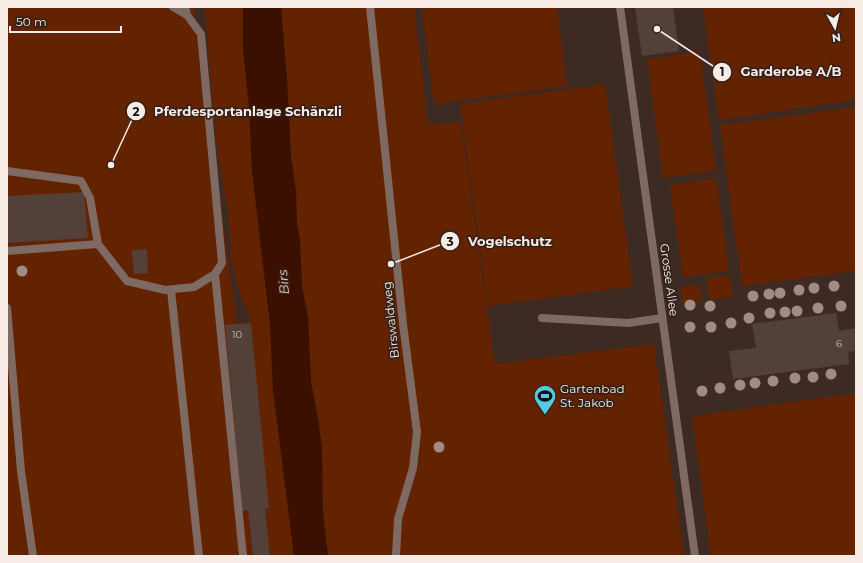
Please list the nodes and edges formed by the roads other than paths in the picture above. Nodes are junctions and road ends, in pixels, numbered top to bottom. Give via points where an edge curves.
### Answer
1 (173, 7) edge
2 (370, 7) edge
3 (620, 7) edge
4 (186, 11) edge
5 (7, 171) edge
6 (98, 244) junction
7 (7, 251) edge
8 (216, 274) junction
9 (171, 290) junction
10 (7, 308) edge
11 (542, 318) dead end
12 (662, 318) junction
13 (33, 556) edge
14 (199, 556) edge
15 (243, 556) edge
16 (396, 556) edge
17 (695, 556) edge

1 - 4 lane
2 - 16 lane, Birswaldweg via 403,324 417,432 413,468 398,519
3 - 12 lane, Grosse Allee
4 - 8 lane via 200,34 222,263
5 - 6 lane via 81,181 90,198
6 - 7 lane
6 - 9 lane via 127,281
8 - 9 lane via 194,287
8 - 15 lane
9 - 14 lane
10 - 13 lane via 21,471
11 - 12 lane via 628,323
12 - 17 lane, Grosse Allee

